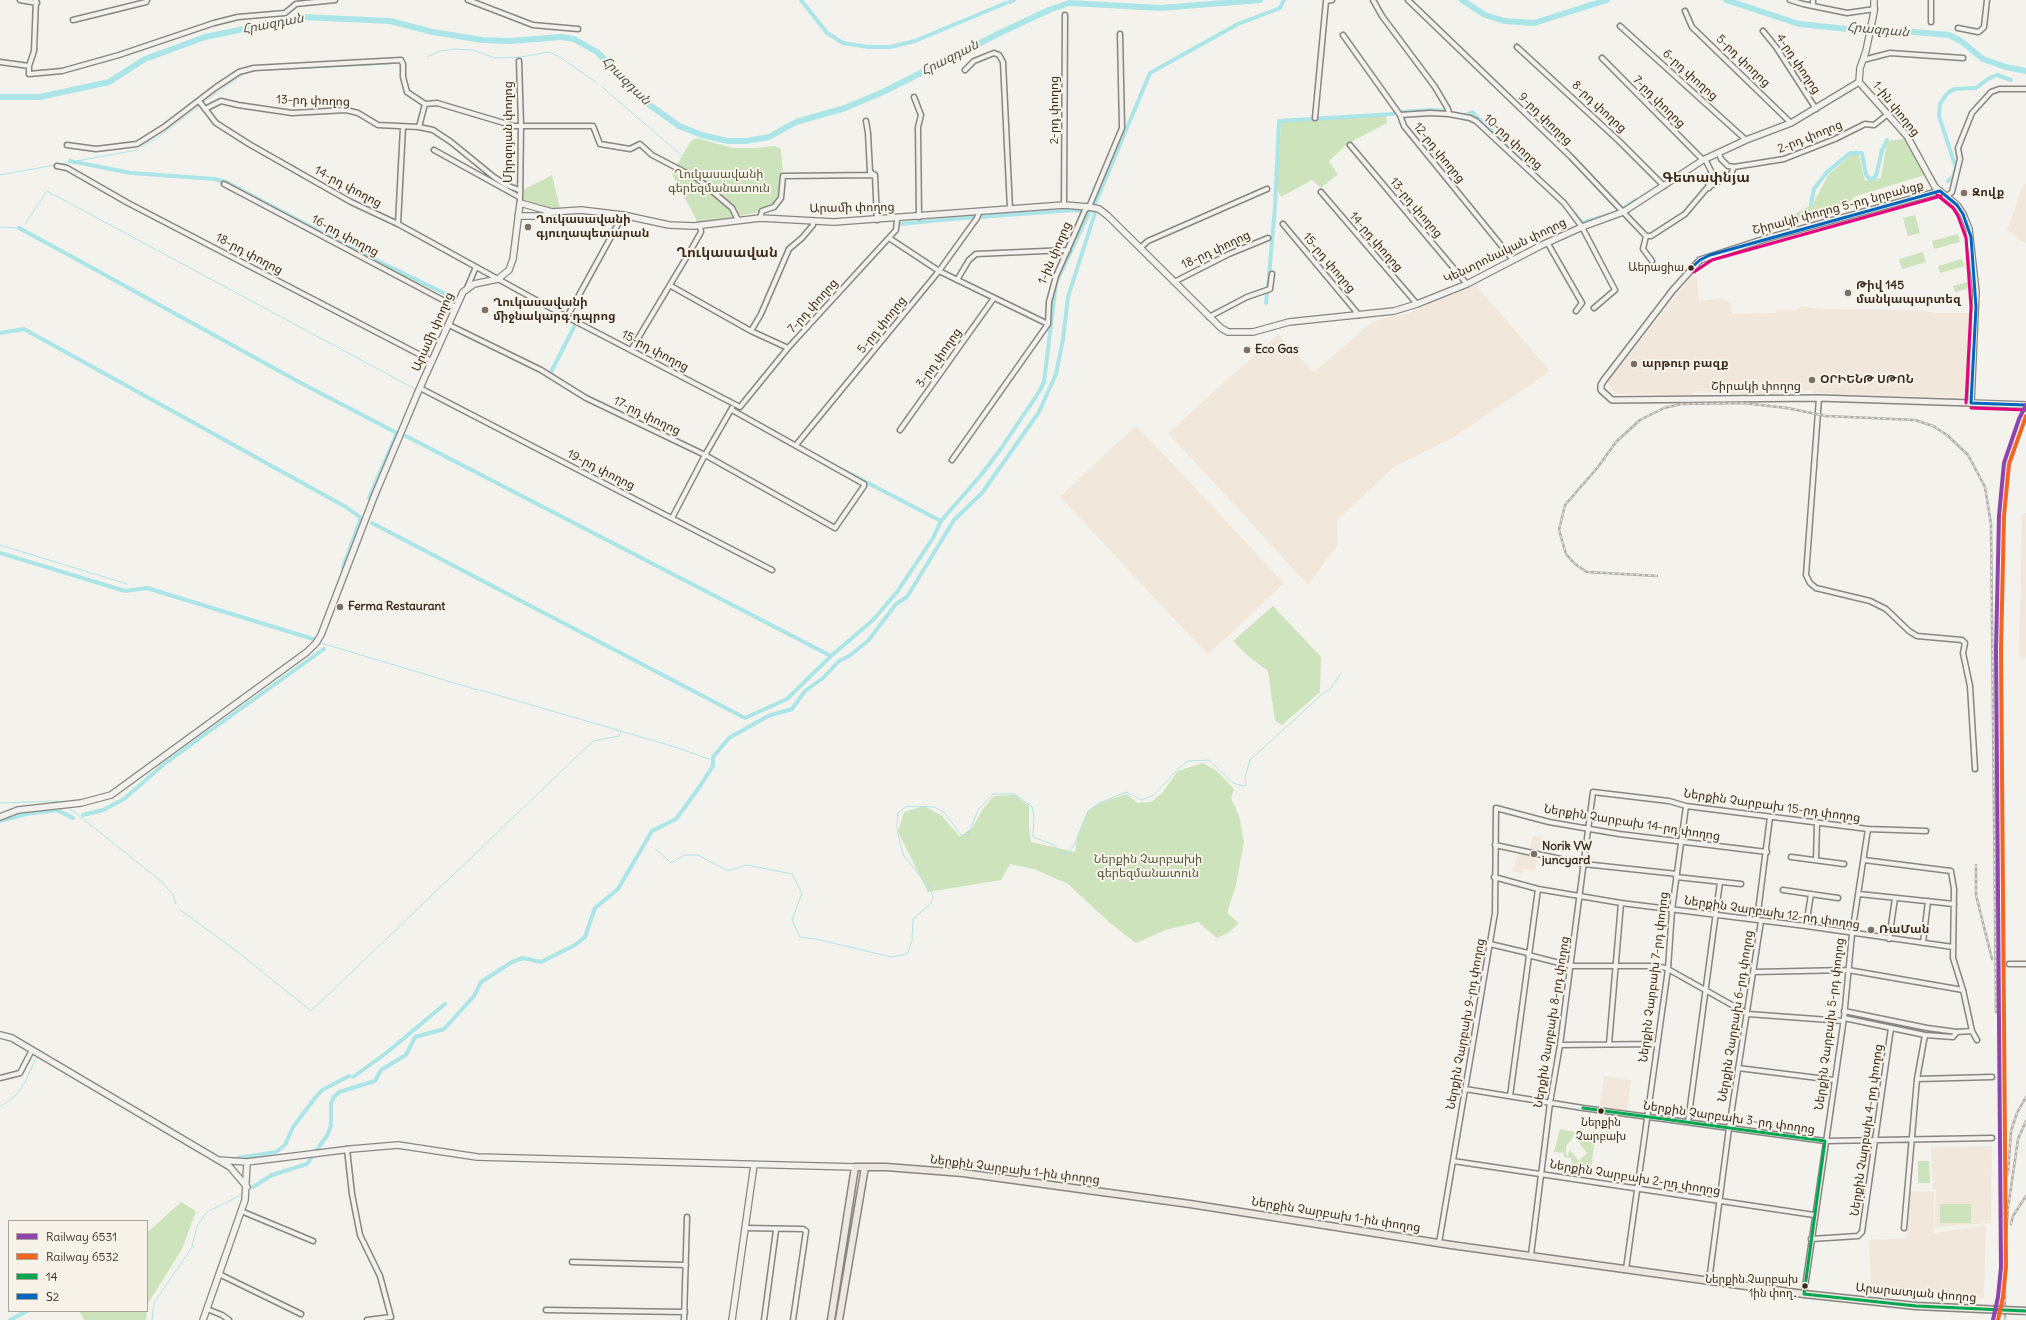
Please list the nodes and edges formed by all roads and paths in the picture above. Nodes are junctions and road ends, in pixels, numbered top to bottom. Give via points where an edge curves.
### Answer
1 (20, 0) edge
2 (147, 0) edge
3 (335, 0) edge
4 (468, 0) edge
5 (1332, 0) edge
6 (1373, 0) edge
7 (1408, 0) edge
8 (1790, 0) edge
9 (1812, 0) edge
10 (1874, 0) edge
11 (1931, 0) edge
12 (1987, 0) edge
13 (36, 2) edge
14 (1813, 6) junction
15 (1874, 10) junction
16 (1685, 11) dead end
17 (1065, 15) dead end
18 (73, 20) dead end
19 (1931, 22) dead end
20 (1620, 26) dead end
21 (1958, 28) dead end
22 (578, 29) dead end
23 (1763, 31) dead end
24 (1120, 34) dead end
25 (1343, 35) dead end
26 (1517, 47) dead end
27 (1602, 58) dead end
28 (1963, 58) dead end
29 (1863, 60) junction
30 (519, 61) dead end
31 (0, 62) edge
32 (29, 66) junction
33 (965, 70) dead end
34 (1859, 82) junction
35 (2026, 89) edge
36 (914, 96) dead end
37 (199, 101) junction
38 (425, 104) junction
39 (205, 108) junction
40 (1816, 109) junction
41 (1449, 114) junction
42 (1888, 114) junction
43 (1400, 115) junction
44 (1315, 118) dead end
45 (866, 121) dead end
46 (1792, 123) junction
47 (521, 125) junction
48 (403, 127) junction
49 (419, 127) junction
50 (1746, 140) junction
51 (67, 145) dead end
52 (1350, 145) dead end
53 (434, 150) dead end
54 (1719, 154) junction
55 (1704, 160) junction
56 (57, 166) dead end
57 (1734, 167) junction
58 (875, 175) junction
59 (224, 184) dead end
60 (1664, 186) junction
61 (1709, 188) junction
62 (1267, 189) dead end
63 (519, 190) junction
64 (1940, 191) junction
65 (1321, 192) dead end
66 (1947, 196) junction
67 (520, 200) junction
68 (1064, 205) junction
69 (1089, 207) junction
70 (1010, 209) junction
71 (552, 212) junction
72 (1623, 212) junction
73 (979, 213) junction
74 (623, 215) junction
75 (518, 216) junction
76 (919, 217) junction
77 (760, 218) junction
78 (897, 219) junction
79 (738, 220) junction
80 (877, 220) junction
81 (814, 221) junction
82 (398, 224) junction
83 (1283, 224) dead end
84 (700, 225) junction
85 (1582, 227) junction
86 (1121, 229) joint
87 (1646, 236) junction
88 (889, 238) junction
89 (1268, 238) dead end
90 (1547, 242) junction
91 (1140, 248) junction
92 (1068, 250) junction
93 (1513, 260) junction
94 (1652, 261) dead end
95 (476, 267) junction
96 (939, 271) junction
97 (1272, 274) dead end
98 (498, 279) junction
99 (957, 280) junction
100 (1174, 282) junction
101 (1467, 284) junction
102 (671, 286) junction
103 (467, 288) junction
104 (994, 298) junction
105 (1417, 304) junction
106 (456, 307) junction
107 (1594, 308) dead end
108 (1576, 311) dead end
109 (1359, 315) junction
110 (1209, 316) junction
111 (567, 317) junction
112 (1048, 324) junction
113 (449, 325) junction
114 (751, 331) junction
115 (788, 348) junction
116 (632, 350) junction
117 (432, 361) junction
118 (419, 390) junction
119 (1819, 398) junction
120 (1612, 400) joint
121 (1971, 403) junction
122 (734, 404) junction
123 (2026, 405) edge
124 (740, 407) joint
125 (732, 410) junction
126 (900, 430) dead end
127 (796, 445) junction
128 (705, 455) junction
129 (952, 460) dead end
130 (672, 518) junction
131 (772, 570) dead end
132 (1975, 769) dead end
133 (1593, 792) joint
134 (1686, 806) junction
135 (1496, 808) joint
136 (0, 817) edge
137 (1770, 818) junction
138 (1817, 823) junction
139 (1588, 828) junction
140 (1868, 829) junction
141 (1926, 831) dead end
142 (1680, 840) junction
143 (1494, 845) junction
144 (1767, 852) junction
145 (1790, 857) dead end
146 (1816, 860) junction
147 (1864, 860) junction
148 (1584, 864) junction
149 (1844, 864) dead end
150 (1676, 876) junction
151 (1494, 877) junction
152 (1720, 882) junction
153 (1741, 884) dead end
154 (1538, 889) junction
155 (1783, 890) dead end
156 (1811, 894) junction
157 (1859, 894) junction
158 (1580, 896) junction
159 (1838, 898) dead end
160 (1894, 898) junction
161 (1928, 901) junction
162 (1621, 903) junction
163 (1954, 904) junction
164 (1672, 910) junction
165 (1715, 915) junction
166 (1759, 921) junction
167 (1806, 926) junction
168 (1852, 934) junction
169 (1889, 938) junction
170 (1923, 943) junction
171 (1490, 944) junction
172 (1954, 947) junction
173 (1528, 954) junction
174 (2009, 964) dead end
175 (2026, 964) edge
176 (1571, 966) junction
177 (1616, 967) junction
178 (1668, 969) junction
179 (1848, 970) junction
180 (1754, 972) junction
181 (1706, 990) junction
182 (1963, 990) junction
183 (1844, 1011) junction
184 (1748, 1014) junction
185 (1843, 1020) junction
186 (1891, 1028) junction
187 (1972, 1031) junction
188 (1956, 1032) junction
189 (0, 1035) edge
190 (1925, 1035) junction
191 (1977, 1040) dead end
192 (1609, 1044) junction
193 (1657, 1044) junction
194 (1560, 1045) junction
195 (32, 1050) junction
196 (1738, 1068) junction
197 (1992, 1077) dead end
198 (0, 1078) edge
199 (1917, 1079) junction
200 (1834, 1080) junction
201 (1465, 1089) junction
202 (1510, 1096) junction
203 (1550, 1103) junction
204 (1647, 1117) junction
205 (1688, 1122) junction
206 (1729, 1128) junction
207 (1992, 1138) dead end
208 (1910, 1140) junction
209 (1824, 1141) junction
210 (1876, 1141) junction
211 (347, 1149) junction
212 (218, 1160) junction
213 (1453, 1161) junction
214 (247, 1162) junction
215 (754, 1165) junction
216 (855, 1167) junction
217 (865, 1168) junction
218 (1541, 1174) junction
219 (247, 1187) junction
220 (1637, 1189) junction
221 (1718, 1201) junction
222 (241, 1211) junction
223 (1814, 1215) junction
224 (687, 1217) dead end
225 (745, 1228) junction
226 (1904, 1228) dead end
227 (776, 1230) junction
228 (1811, 1239) junction
229 (313, 1241) dead end
230 (1439, 1242) junction
231 (1531, 1255) junction
232 (572, 1262) dead end
233 (686, 1265) junction
234 (1626, 1269) junction
235 (219, 1274) junction
236 (1709, 1281) junction
237 (1804, 1294) junction
238 (207, 1309) junction
239 (546, 1310) dead end
240 (2026, 1311) edge
241 (684, 1312) junction
242 (301, 1314) dead end
243 (203, 1320) edge
244 (229, 1320) edge
245 (368, 1320) edge
246 (684, 1320) edge
247 (732, 1320) edge
248 (764, 1320) edge
249 (793, 1320) edge
250 (831, 1320) edge
251 (839, 1320) edge

1 - 13 street
2 - 18 street
3 - 32 street via 296,4 285,13 238,17 214,23 62,71 29,74
4 - 22 street via 533,26
5 - 44 street via 1326,1
6 - 41 street via 1435,87
7 - 72 street, 9-րդ փողոց via 1571,157
8 - 14 street
9 - 14 street
10 - 15 main road
11 - 19 street
12 - 21 street via 1984,27 1981,30 1978,32
13 - 32 street via 34,51
14 - 15 street via 1847,13
15 - 29 main road, 1-ին փողոց
16 - 46 street, 5-րդ փողոց via 1692,27
17 - 68 street, 2-րդ փողոց
20 - 50 street, 6-րդ փողոց
23 - 40 street, 4-րդ փողոց
24 - 69 street, 1-ին փողոց via 1122,128
25 - 43 street, 12-րդ փողոց
26 - 60 street, 8-րդ փողոց
27 - 55 street, 7-րդ փողոց
28 - 29 street via 1890,53
29 - 34 main road, 1-ին փողոց
30 - 47 street, Միրզոյան փողոց
31 - 32 street
33 - 70 street via 974,61 994,53 999,55 1003,62
34 - 40 main road, Կենտրոնական փողոց
34 - 42 main road, 1-ին փողոց
35 - 66 street via 1999,89 1991,92 1972,112 1958,148 1960,159 1952,192
36 - 76 street via 921,115 918,127
37 - 38 street via 240,72 254,68 401,60 407,92
37 - 39 street, 14-րդ փողոց
37 - 51 street via 137,144 96,149
38 - 47 street via 438,103 514,126
38 - 49 street
39 - 48 street, 13-րդ փողոց via 221,101 292,113 346,110 358,113 378,125
39 - 82 street, 14-րդ փողոց via 216,123 249,144 351,202
40 - 46 main road, Կենտրոնական փողոց
41 - 43 street, 10-րդ փողոց
41 - 85 street, 10-րդ փողոց via 1470,118 1483,126 1564,203
42 - 57 street, 2-րդ փողոց via 1874,125 1865,124 1784,160
42 - 64 main road, 1-ին փողոց via 1907,136
43 - 93 street, 12-րդ փողոց via 1404,126
45 - 58 street via 870,172
46 - 50 main road, Կենտրոնական փողոց
47 - 63 street, Միրզոյան փողոց
47 - 79 street via 593,126 600,144 630,149 640,144 652,155 698,179 732,208
48 - 49 street, 13-րդ փողոց
48 - 82 street
49 - 63 street, 13-րդ փողոց via 441,135 494,177
50 - 54 main road, Կենտրոնական փողոց
52 - 101 street, 13-րդ փողոց
53 - 67 street
54 - 55 main road, Կենտրոնական փողոց
54 - 57 street via 1728,166
55 - 60 main road, Կենտրոնական փողոց
55 - 61 street via 1712,174 1708,182
56 - 117 street, 18-րդ փողոց via 67,168 128,203
57 - 61 street via 1731,174
58 - 77 street via 783,176 781,198 774,207 762,211
58 - 80 street
59 - 106 street, 16-րդ փողոց
60 - 72 main road, Կենտրոնական փողոց
61 - 87 street via 1685,214 1651,236
62 - 91 street via 1148,241
63 - 67 street, Միրզոյան փողոց
64 - 66 main road, Շիրակի փողոց 5-րդ նրբանցք
64 - 120 street, Շիրակի փողոց 5-րդ նրբանցք via 1768,238 1700,260 1673,290 1604,380 1601,390
65 - 105 street, 14-րդ փողոց
66 - 121 main road, Շիրակի փողոց 5-րդ նրբանցք via 1963,214 1971,236 1976,292
67 - 71 main road, Արամի փողոց
67 - 75 main road
68 - 69 main road, Արամի փողոց
68 - 70 main road, Արամի փողոց
69 - 86 main road, Արամի փողոց via 1099,209
69 - 92 street, 1-ին փողոց via 1085,210
70 - 73 main road, Արամի փողոց
71 - 74 main road, Արամի փողոց via 581,210
71 - 75 main road, Արամի փողոց via 544,216
72 - 85 main road, Կենտրոնական փողոց
72 - 87 street, 9-րդ փողոց
73 - 76 main road, Արամի փողոց
73 - 96 street, 5-րդ փողոց
74 - 84 main road, Արամի փողոց via 669,225
74 - 111 street
75 - 98 main road via 511,267
76 - 78 main road, Արամի փողոց
77 - 79 main road, Արամի փողոց
77 - 81 main road, Արամի փողոց
78 - 80 main road, Արամի փողոց
78 - 88 street, 7-րդ փողոց via 896,230
79 - 84 main road, Արամի փողոց
80 - 81 main road, Արամի փողոց
81 - 114 street via 802,238 789,249
82 - 95 street, 14-րդ փողոց
83 - 109 street, 15-րդ փողոց
84 - 102 street via 700,232
85 - 90 main road, Կենտրոնական փողոց
85 - 107 street, 10-րդ փողոց via 1615,290
86 - 91 main road, Կենտրոնական փողոց
87 - 94 street via 1643,249
88 - 96 street
88 - 115 street, 7-րդ փողոց
89 - 100 street, 18-րդ փողոց via 1216,260
90 - 93 main road, Կենտրոնական փողոց
90 - 108 street via 1582,304
91 - 100 main road, Կենտրոնական փողոց
92 - 99 street via 976,254 969,260
92 - 112 street, 1-ին փողոց via 1051,289
93 - 101 main road, Կենտրոնական փողոց
95 - 98 street, 14-րդ փողոց
95 - 103 street
96 - 99 street
96 - 127 street, 5-րդ փողոց
97 - 110 street via 1270,289
98 - 103 main road, Արամի փողոց
98 - 111 street, 15-րդ փողոց
99 - 104 street
100 - 110 main road, Կենտրոնական փողոց
101 - 105 main road, Կենտրոնական փողոց
102 - 114 street
102 - 116 street
103 - 106 main road, Արամի փողոց
104 - 112 street
104 - 126 street, 3-րդ փողոց
105 - 109 main road, Կենտրոնական փողոց via 1394,311
106 - 113 main road, Արամի փողոց
109 - 110 main road, Կենտրոնական փողոց via 1289,322 1240,334 1228,332
111 - 116 street, 15-րդ փողոց
112 - 129 street
113 - 117 main road, Արամի փողոց
113 - 128 street, 17-րդ փողոց via 541,370 586,398
114 - 115 street
115 - 124 street, 7-րդ փողոց
116 - 122 street, 15-րդ փողոց
117 - 118 main road, Արամի փողոց
118 - 130 street, 19-րդ փողոց
118 - 136 main road, Արամի փողոց via 316,643 111,795 81,803 18,810
119 - 120 street, Շիրակի փողոց
119 - 121 street, Շիրակի փողոց
119 - 132 street via 1806,575 1816,588 1870,601 1886,609 1917,636 1962,640 1965,643 1963,653 1970,686
121 - 123 main road, Շիրակի փողոց
122 - 124 street, 15-րդ փողոց
122 - 125 street
125 - 127 street
125 - 128 street
127 - 128 street, 17-րդ փողոց via 864,484 835,528
128 - 130 street
130 - 131 street, 19-րդ փողոց
133 - 134 street, Ներքին Չարբախ 15-րդ փողոց via 1669,801
133 - 139 street, Ներքին Չարբախ 8-րդ փողոց
134 - 137 street, Ներքին Չարբախ 15-րդ փողոց
134 - 142 street, Ներքին Չարբախ 7-րդ փողոց
135 - 139 street, Ներքին Չարբախ 14-րդ փողոց via 1549,822
135 - 143 street, Ներքին Չարբախ 9-րդ փողոց
137 - 138 street, Ներքին Չարբախ 15-րդ փողոց
137 - 144 street, Ներքին Չարբախ 6-րդ փողոց
138 - 140 street, Ներքին Չարբախ 15-րդ փողոց
138 - 146 street
139 - 142 street, Ներքին Չարբախ 14-րդ փողոց
139 - 148 street, Ներքին Չարբախ 8-րդ փողոց
140 - 141 street, Ներքին Չարբախ 15-րդ փողոց
140 - 147 street, Ներքին Չարբախ 5-րդ փողոց
142 - 144 street, Ներքին Չարբախ 14-րդ փողոց
142 - 150 street, Ներքին Չարբախ 7-րդ փողոց
143 - 148 street
143 - 151 street, Ներքին Չարբախ 9-րդ փողոց
144 - 166 street, Ներքին Չարբախ 6-րդ փողոց
145 - 146 street
146 - 149 street
147 - 157 street, Ներքին Չարբախ 5-րդ փողոց
147 - 163 street via 1951,871
148 - 150 street
148 - 158 street, Ներքին Չարբախ 8-րդ փողոց
150 - 152 street
150 - 164 street, Ներքին Չարբախ 7-րդ փողոց
151 - 154 street, Ներքին Չարբախ 12-րդ փողոց
151 - 171 street, Ներքին Չարբախ 9-րդ փողոց via 1495,913
152 - 153 street
152 - 165 street
154 - 158 street, Ներքին Չարբախ 12-րդ փողոց
154 - 173 street
155 - 156 street
156 - 159 street
156 - 167 street
157 - 160 street
157 - 168 street, Ներքին Չարբախ 5-րդ փողոց
158 - 162 street, Ներքին Չարբախ 12-րդ փողոց
158 - 176 street, Ներքին Չարբախ 8-րդ փողոց
160 - 161 street
160 - 169 street
161 - 163 street
161 - 170 street
162 - 164 street, Ներքին Չարբախ 12-րդ փողոց
162 - 177 street
163 - 172 street
164 - 165 street, Ներքին Չարբախ 12-րդ փողոց
164 - 178 street, Ներքին Չարբախ 7-րդ փողոց
165 - 166 street, Ներքին Չարբախ 12-րդ փողոց
165 - 181 street
166 - 167 street, Ներքին Չարբախ 12-րդ փողոց
166 - 180 street, Ներքին Չարբախ 6-րդ փողոց
167 - 168 street, Ներքին Չարբախ 12-րդ փողոց
168 - 169 street, Ներքին Չարբախ 12-րդ փողոց
168 - 179 street, Ներքին Չարբախ 5-րդ փողոց
169 - 170 street, Ներքին Չարբախ 12-րդ փողոց
170 - 172 street, Ներքին Չարբախ 12-րդ փողոց
171 - 173 street
171 - 201 street, Ներքին Չարբախ 9-րդ փողոց
172 - 182 street via 1953,958
173 - 176 street
173 - 202 street
174 - 175 street
176 - 177 street
176 - 194 street, Ներքին Չարբախ 8-րդ փողոց
177 - 178 street via 1654,966
177 - 192 street
178 - 181 street
178 - 193 street, Ներքին Չարբախ 7-րդ փողոց
179 - 180 street
179 - 182 street
179 - 183 street, Ներքին Չարբախ 5-րդ փողոց
180 - 184 street, Ներքին Չարբախ 6-րդ փողոց
181 - 184 street
181 - 205 street
182 - 187 street
183 - 185 street, Ներքին Չարբախ 5-րդ փողոց
183 - 188 street
184 - 185 street
184 - 196 street, Ներքին Չարբախ 6-րդ փողոց
185 - 186 street
185 - 200 street, Ներքին Չարբախ 5-րդ փողոց
186 - 190 street
186 - 210 street, Ներքին Չարբախ 4-րդ փողոց
187 - 188 street
187 - 191 street
188 - 190 street via 1953,1037
189 - 195 main road via 12,1038
190 - 199 street
192 - 193 street
192 - 194 street
193 - 204 street, Ներքին Չարբախ 7-րդ փողոց
194 - 203 street, Ներքին Չարբախ 8-րդ փողոց
195 - 198 street via 20,1073
195 - 212 main road
196 - 200 street
196 - 206 street, Ներքին Չարբախ 6-րդ փողոց
197 - 199 street
199 - 208 street
200 - 209 street, Ներքին Չարբախ 5-րդ փողոց
201 - 202 street, Ներքին Չարբախ 3-րդ փողոց
201 - 213 street, Ներքին Չարբախ 9-րդ փողոց
202 - 203 street, Ներքին Չարբախ 3-րդ փողոց
203 - 204 street, Ներքին Չարբախ 3-րդ փողոց
203 - 218 street, Ներքին Չարբախ 8-րդ փողոց
204 - 205 street, Ներքին Չարբախ 3-րդ փողոց
204 - 220 street, Ներքին Չարբախ 7-րդ փողոց
205 - 206 street, Ներքին Չարբախ 3-րդ փողոց
206 - 209 street, Ներքին Չարբախ 3-րդ փողոց
206 - 221 street, Ներքին Չարբախ 6-րդ փողոց
207 - 208 street, Ներքին Չարբախ 3-րդ փողոց
208 - 210 street, Ներքին Չարբախ 3-րդ փողոց
208 - 226 street
209 - 210 street, Ներքին Չարբախ 3-րդ փողոց
209 - 223 street, Ներքին Չարբախ 5-րդ փողոց
210 - 228 street, Ներքին Չարբախ 4-րդ փողոց via 1860,1235
211 - 214 main road
211 - 215 main road via 398,1145 477,1157
211 - 245 street via 360,1235 380,1276 392,1317
212 - 214 main road
212 - 219 main road via 240,1176
213 - 218 street, Ներքին Չարբախ 2-րդ փողոց
213 - 230 street, Ներքին Չարբախ 9-րդ փողոց
214 - 219 main road
215 - 216 main road
215 - 225 main road
216 - 217 main road, Ներքին Չարբախ 1-ին փողոց
216 - 250 main road
217 - 230 main road, Ներքին Չարբախ 1-ին փողոց via 963,1173
217 - 251 main road
218 - 220 street, Ներքին Չարբախ 2-րդ փողոց
218 - 231 street, Ներքին Չարբախ 8-րդ փողոց
219 - 222 main road
220 - 221 street, Ներքին Չարբախ 2-րդ փողոց
220 - 234 street, Ներքին Չարբախ 7-րդ փողոց
221 - 223 street, Ներքին Չարբախ 2-րդ փողոց
221 - 236 street, Ներքին Չարբախ 6-րդ փողոց
222 - 229 street
222 - 235 main road
223 - 228 street, Ներքին Չարբախ 5-րդ փողոց
224 - 233 street
225 - 227 street
225 - 247 main road
227 - 248 street
227 - 249 street via 806,1231
228 - 237 street, Ներքին Չարբախ 5-րդ փողոց
230 - 231 main road, Ներքին Չարբախ 1-ին փողոց
231 - 234 main road, Ներքին Չարբախ 1-ին փողոց
232 - 233 street
233 - 241 street
234 - 236 main road, Ներքին Չարբախ 1-ին փողոց
235 - 238 main road
235 - 242 street
236 - 237 main road, Ներքին Չարբախ 1-ին փողոց
237 - 240 main road, Արարատյան փողոց, bridge via 1916,1306
238 - 243 main road
238 - 244 street
239 - 241 street
241 - 246 street

